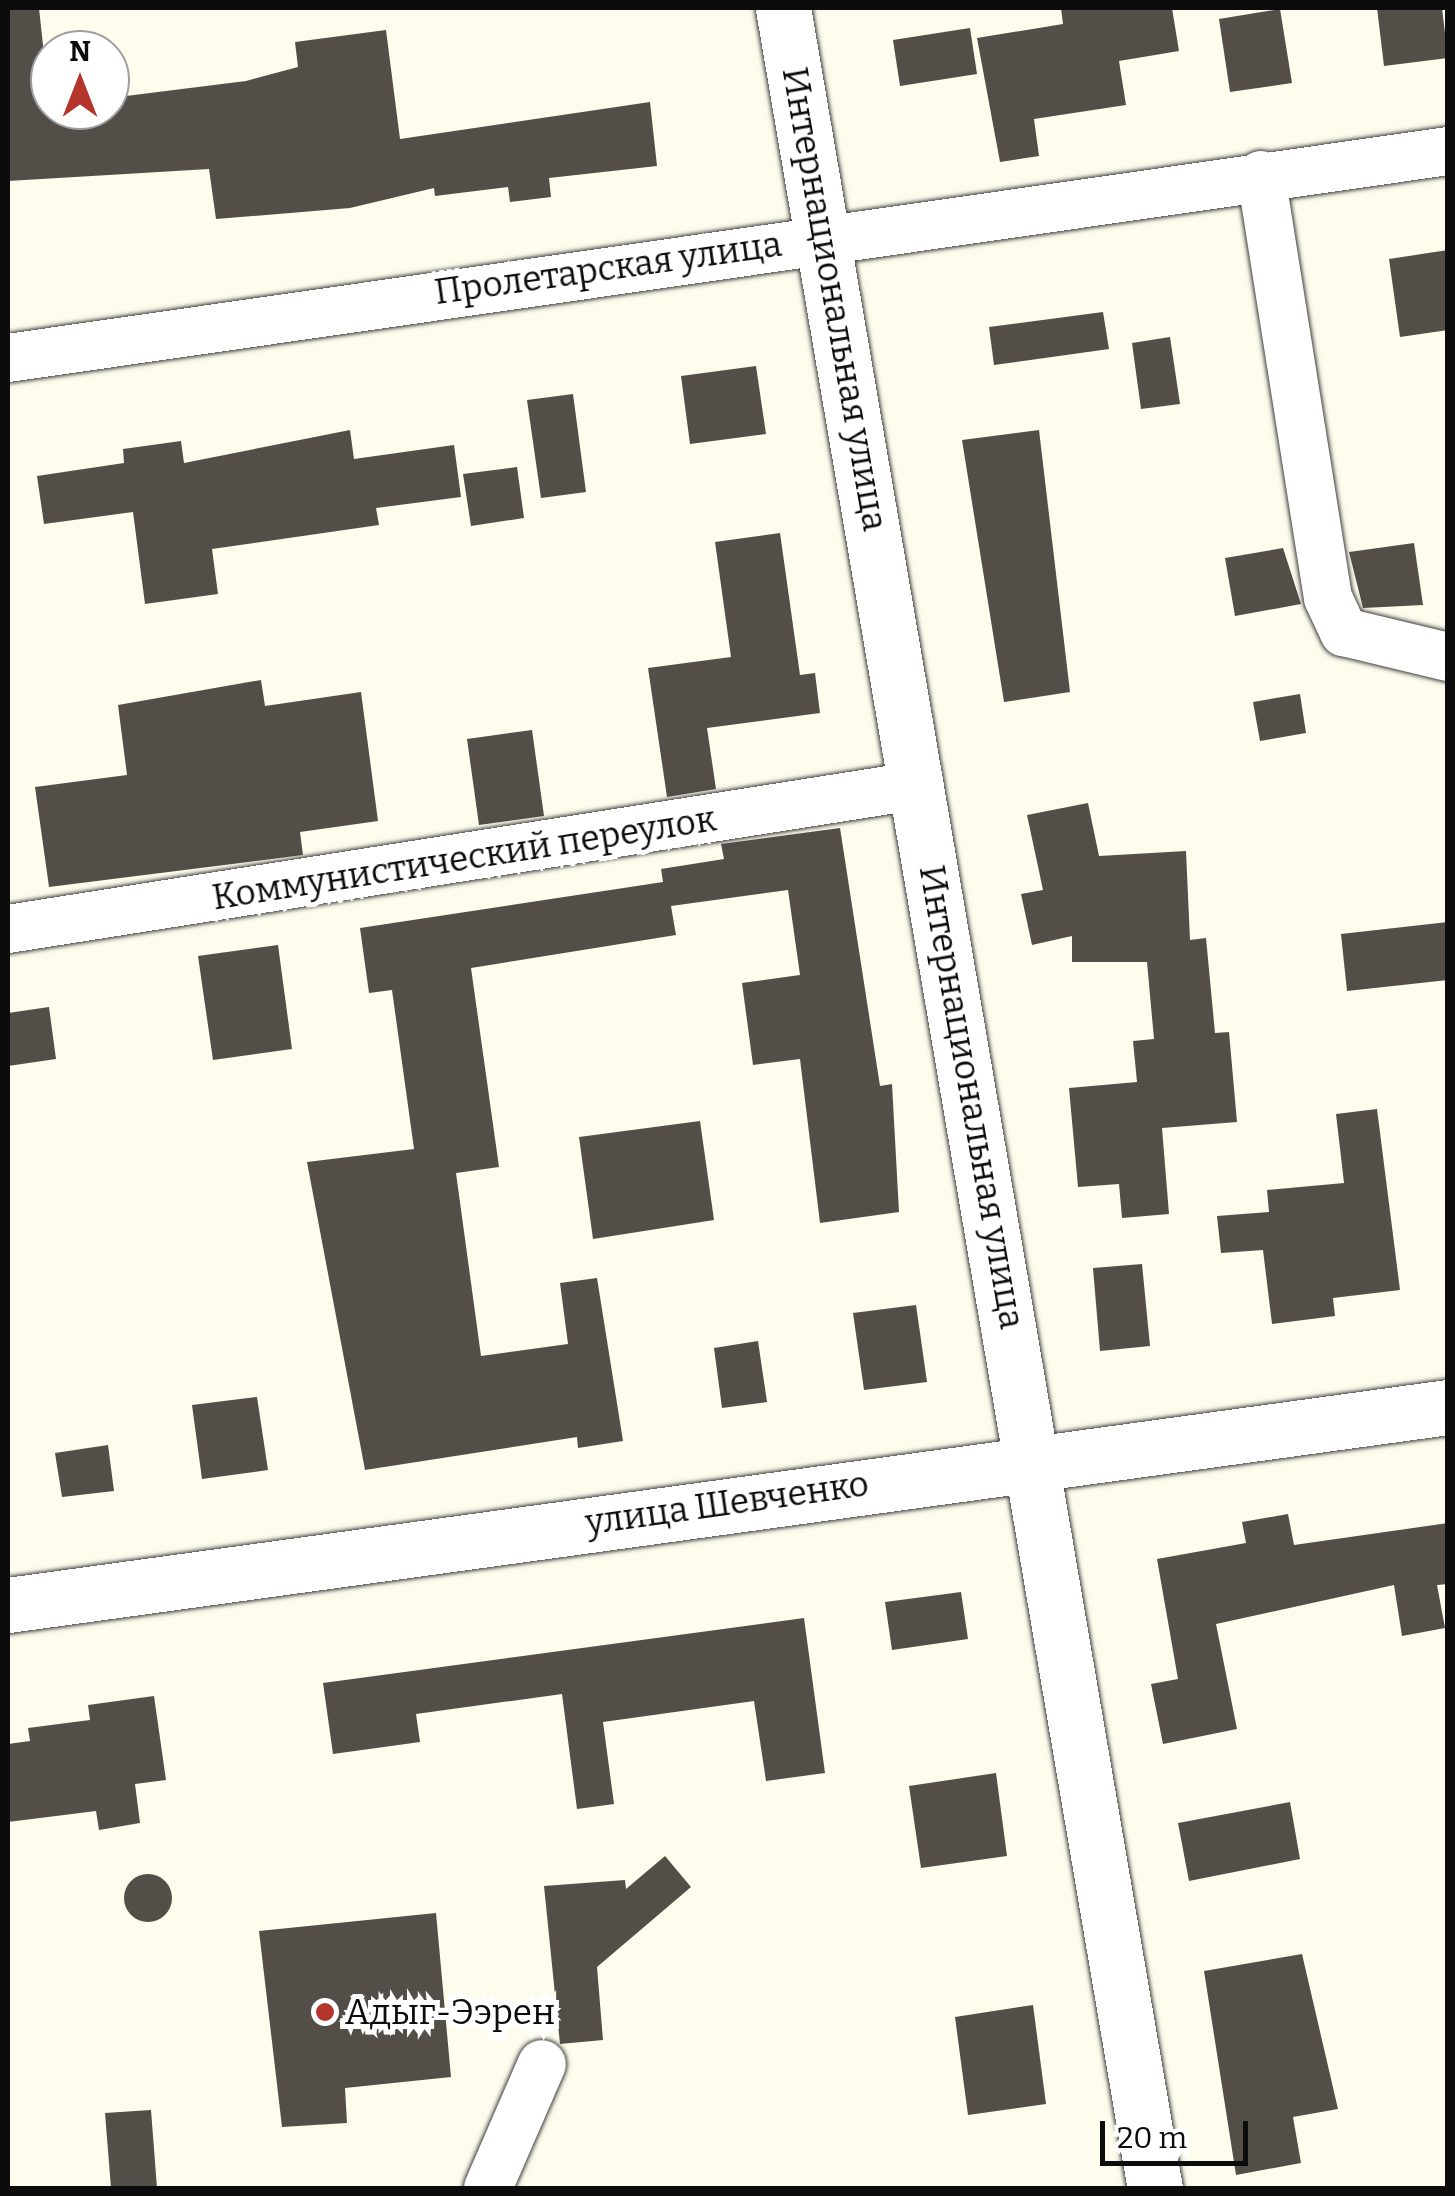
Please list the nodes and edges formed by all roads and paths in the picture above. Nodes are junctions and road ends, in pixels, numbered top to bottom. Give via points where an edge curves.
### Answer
1 (784, 8) edge
2 (1448, 151) edge
3 (1261, 175) junction
4 (824, 236) junction
5 (8, 358) edge
6 (1448, 657) edge
7 (920, 785) junction
8 (8, 930) edge
9 (1448, 1407) edge
10 (1032, 1459) junction
11 (8, 1605) edge
12 (542, 2064) dead end
13 (488, 2188) edge
14 (1154, 2188) edge

1 - 4 street, Интернациональная улица
2 - 3 street, Пролетарская улица
3 - 4 street, Пролетарская улица
3 - 6 street via 1328,598 1344,632
4 - 5 street, Пролетарская улица
4 - 7 street, Интернациональная улица
7 - 8 street, Коммунистический переулок
7 - 10 street, Интернациональная улица
9 - 10 street, улица Шевченко
10 - 11 street, улица Шевченко
10 - 14 street, Интернациональная улица
12 - 13 street

